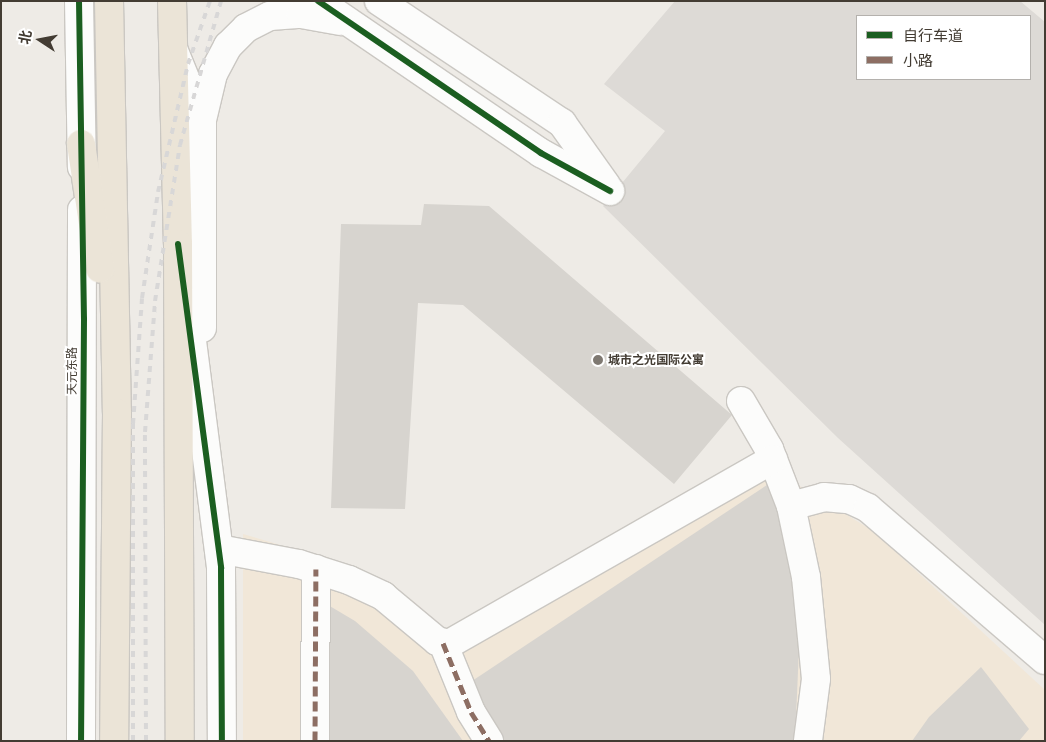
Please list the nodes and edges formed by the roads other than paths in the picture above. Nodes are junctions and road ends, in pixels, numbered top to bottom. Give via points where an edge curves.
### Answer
1 (79, 1) edge
2 (109, 1) edge
3 (172, 1) edge
4 (318, 1) edge
5 (379, 1) edge
6 (409, 1) edge
7 (370, 35) junction
8 (173, 48) junction
9 (468, 60) junction
10 (202, 120) junction
11 (81, 144) junction
12 (178, 244) junction
13 (117, 379) junction
14 (741, 401) dead end
15 (201, 402) junction
16 (773, 459) junction
17 (180, 492) junction
18 (791, 506) junction
19 (219, 549) junction
20 (316, 569) junction
21 (443, 643) junction
22 (1045, 660) edge
23 (485, 738) edge
24 (81, 741) edge
25 (114, 741) edge
26 (180, 741) edge
27 (222, 741) edge
28 (315, 741) edge
29 (808, 741) edge

1 - 11 street, 天元东路
2 - 13 highway
3 - 8 highway
4 - 7 street
5 - 9 street
6 - 9 street via 424,11
7 - 9 street via 541,153 610,191 562,123
7 - 10 street via 338,20 301,14 262,20 228,46 213,74
8 - 10 street
8 - 12 highway
10 - 15 street
11 - 13 highway
11 - 24 street, 天元东路
12 - 15 street
12 - 17 highway
13 - 25 highway
14 - 16 street
15 - 17 street
15 - 19 street
16 - 18 street
16 - 21 street via 509,614 456,642
17 - 26 highway
18 - 22 street via 824,497 849,499 868,508
18 - 29 street via 806,577 816,679
19 - 20 street
19 - 27 street
20 - 21 street via 383,596
20 - 28 street
21 - 23 street

